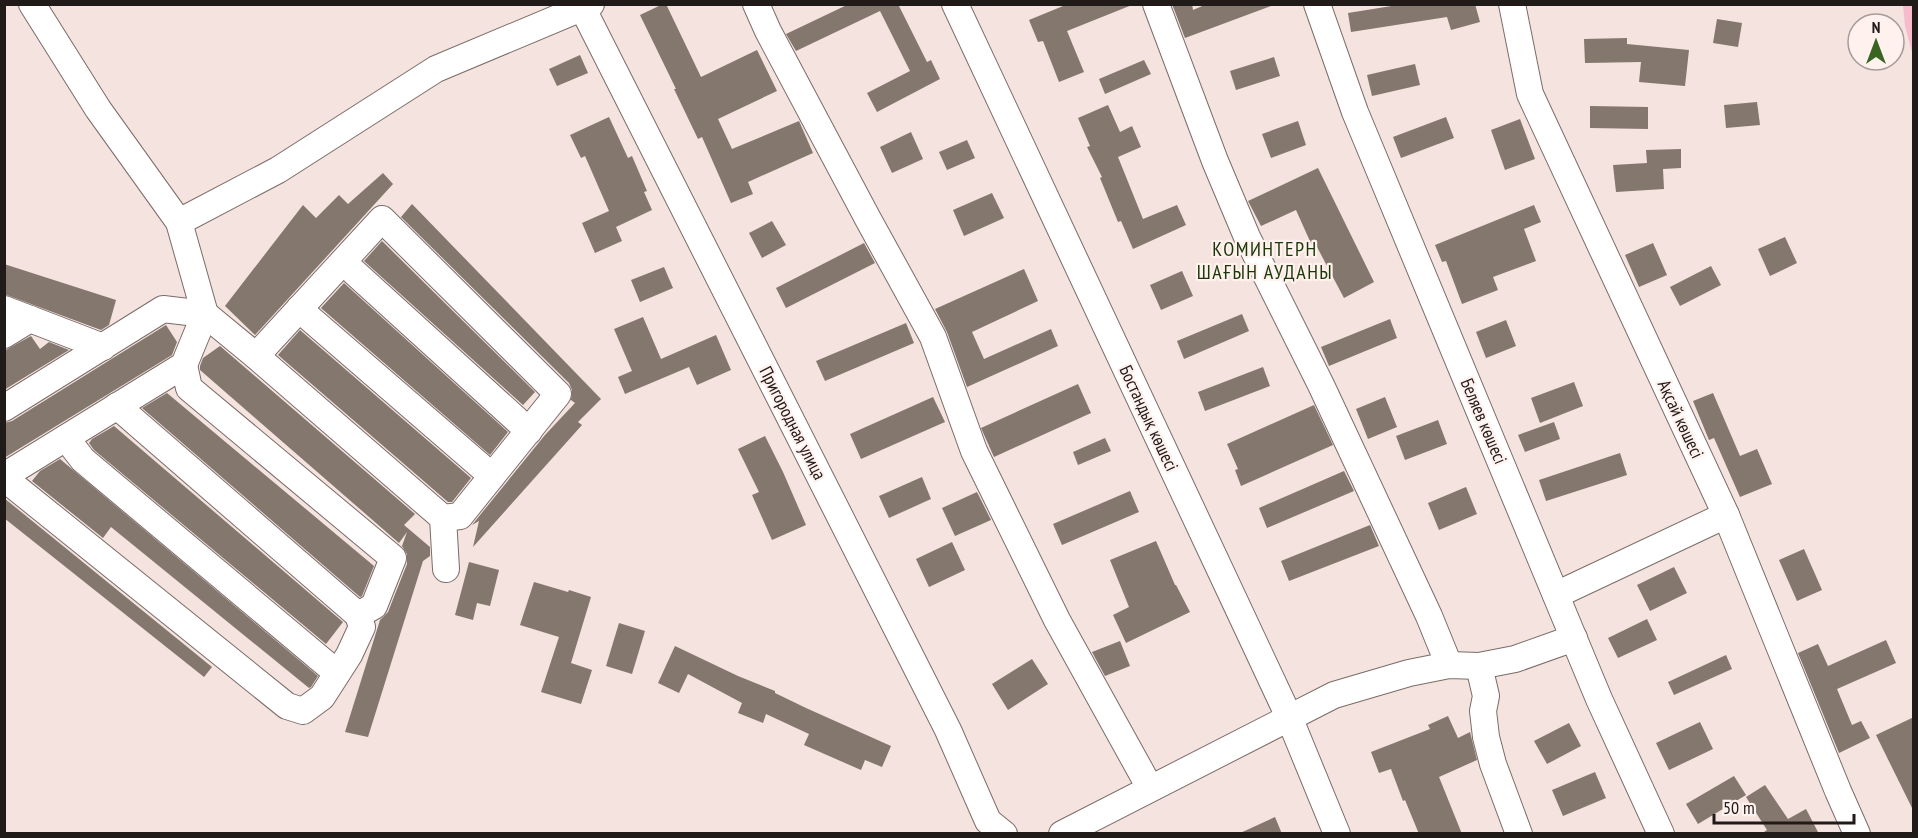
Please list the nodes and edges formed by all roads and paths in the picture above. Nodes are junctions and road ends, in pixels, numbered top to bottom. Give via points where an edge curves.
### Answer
1 (32, 4) edge
2 (756, 4) edge
3 (955, 4) edge
4 (1156, 4) edge
5 (1317, 4) edge
6 (1512, 4) edge
7 (587, 7) edge
8 (179, 222) junction
9 (343, 262) junction
10 (4, 309) edge
11 (299, 309) junction
12 (205, 314) junction
13 (30, 319) junction
14 (4, 335) edge
15 (103, 347) junction
16 (256, 356) junction
17 (184, 365) junction
18 (117, 406) junction
19 (4, 408) edge
20 (529, 430) junction
21 (66, 438) junction
22 (492, 476) junction
23 (4, 477) edge
24 (1726, 515) junction
25 (443, 518) junction
26 (446, 569) dead end
27 (1556, 595) junction
28 (358, 615) junction
29 (1574, 638) junction
30 (1449, 664) junction
31 (1479, 666) junction
32 (337, 673) junction
33 (1289, 717) junction
34 (1150, 788) junction
35 (1005, 834) edge
36 (1062, 834) edge
37 (1337, 834) edge
38 (1519, 834) edge
39 (1661, 834) edge
40 (1857, 834) edge

1 - 8 street via 98,108
2 - 34 street via 933,337 974,451 1057,620
3 - 33 street, Бостандық көшесі
4 - 30 street via 1247,237 1326,395
5 - 27 street, Беляев көшесі via 1355,112
6 - 24 street, Ақсай көшесі via 1530,94
7 - 8 street via 436,69 278,170
7 - 35 street, Пригородная улица via 948,730 988,821
8 - 12 street
9 - 11 street
9 - 20 street
9 - 20 street via 382,219 558,394
10 - 13 street
11 - 16 street
11 - 22 street
12 - 15 street via 163,309
12 - 16 street
12 - 17 street
13 - 14 street
13 - 15 street
15 - 19 street
16 - 25 street
17 - 18 street
17 - 28 street via 189,388 393,558 374,606
18 - 21 street
18 - 28 street
20 - 22 street
21 - 23 street
21 - 32 street via 83,460
22 - 25 street via 460,516
23 - 32 street via 287,706 303,711 322,697
24 - 27 street
24 - 40 street, Ақсай көшесі
25 - 26 street
27 - 29 street, Беляев көшесі
28 - 32 street via 362,627
29 - 31 street via 1515,659
29 - 39 street, Беляев көшесі
30 - 31 street
30 - 33 street via 1334,695
31 - 38 street via 1486,696 1486,737
33 - 34 street
33 - 37 street, Бостандық көшесі
34 - 36 street

